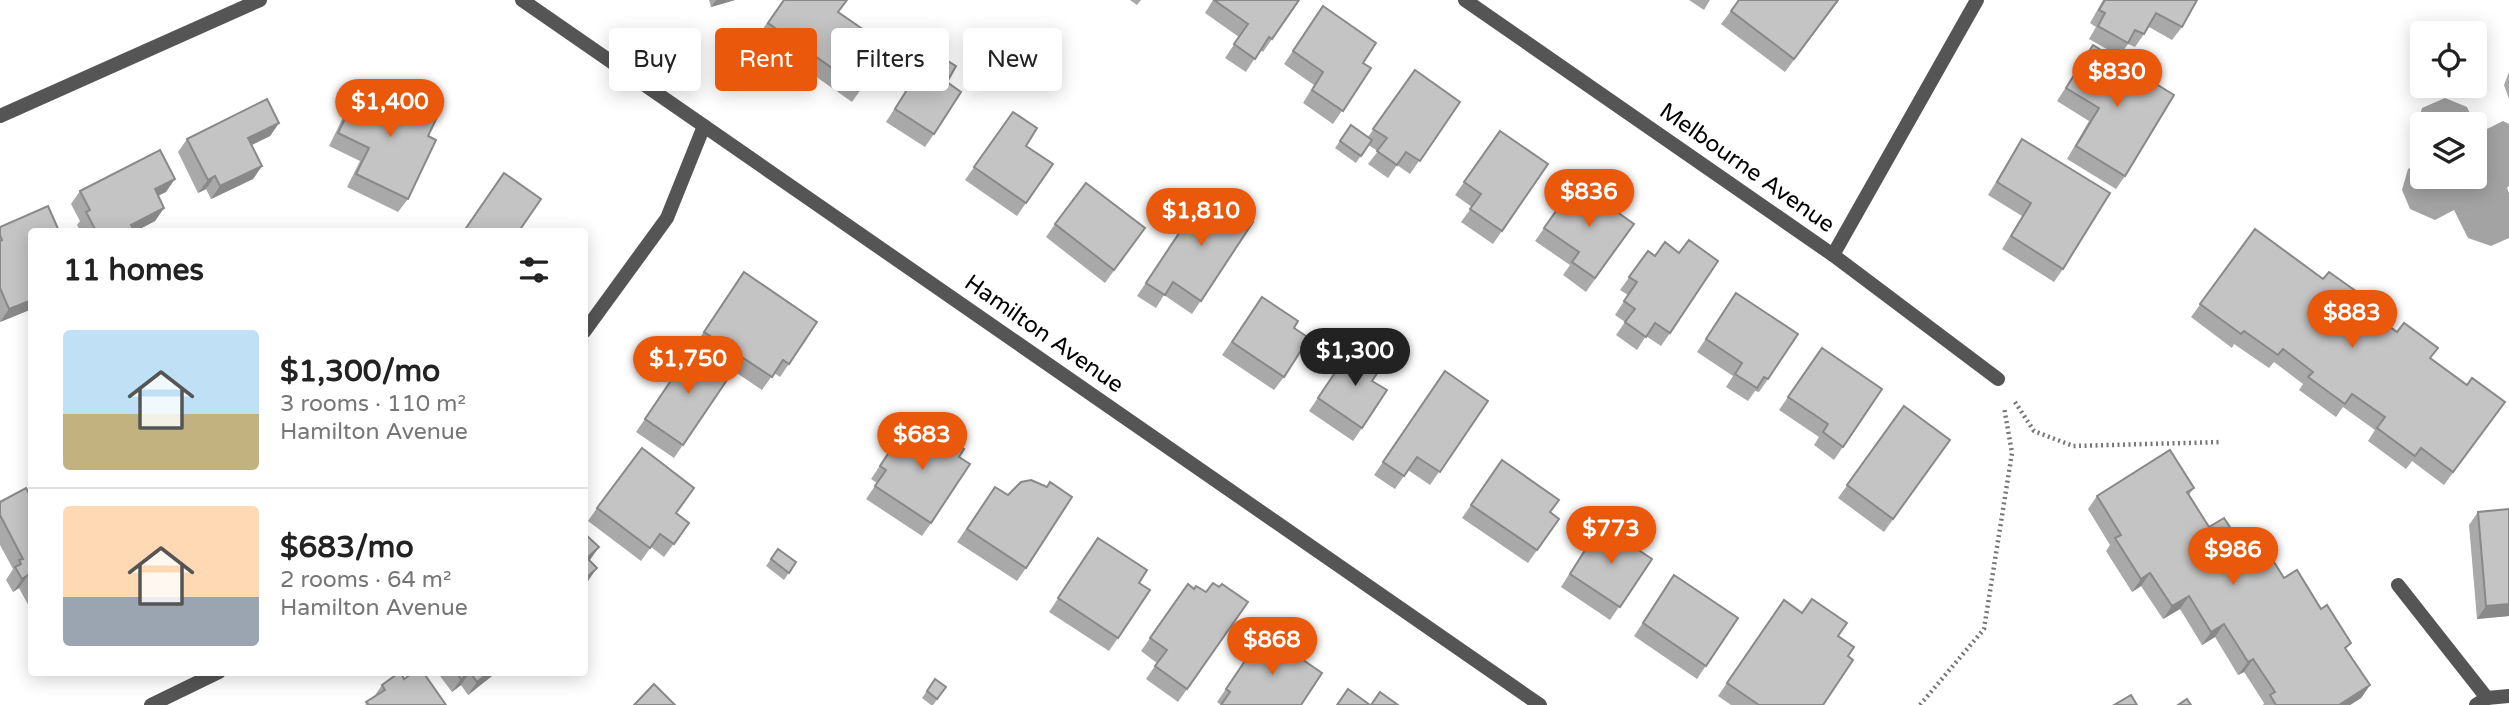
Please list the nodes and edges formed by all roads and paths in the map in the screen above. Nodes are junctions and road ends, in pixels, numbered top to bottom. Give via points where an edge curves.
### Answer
1 (260, 0) edge
2 (522, 0) edge
3 (1465, 0) edge
4 (1977, 0) edge
5 (0, 116) edge
6 (704, 126) junction
7 (1833, 255) junction
8 (588, 327) edge
9 (1998, 379) junction
10 (2222, 442) dead end
11 (2398, 585) dead end
12 (211, 676) edge
13 (2509, 696) edge
14 (2482, 702) edge
15 (151, 705) edge
16 (1540, 705) edge
17 (1920, 705) edge

1 - 5 street
2 - 6 street, Hamilton Avenue
3 - 7 street, Melbourne Avenue
4 - 7 street
6 - 8 street via 667,218
6 - 16 street, Hamilton Avenue
7 - 9 street, Melbourne Avenue
9 - 10 path via 2034,431 2073,446
9 - 17 path via 2012,453 1984,629
11 - 14 street
12 - 15 street
13 - 14 street

